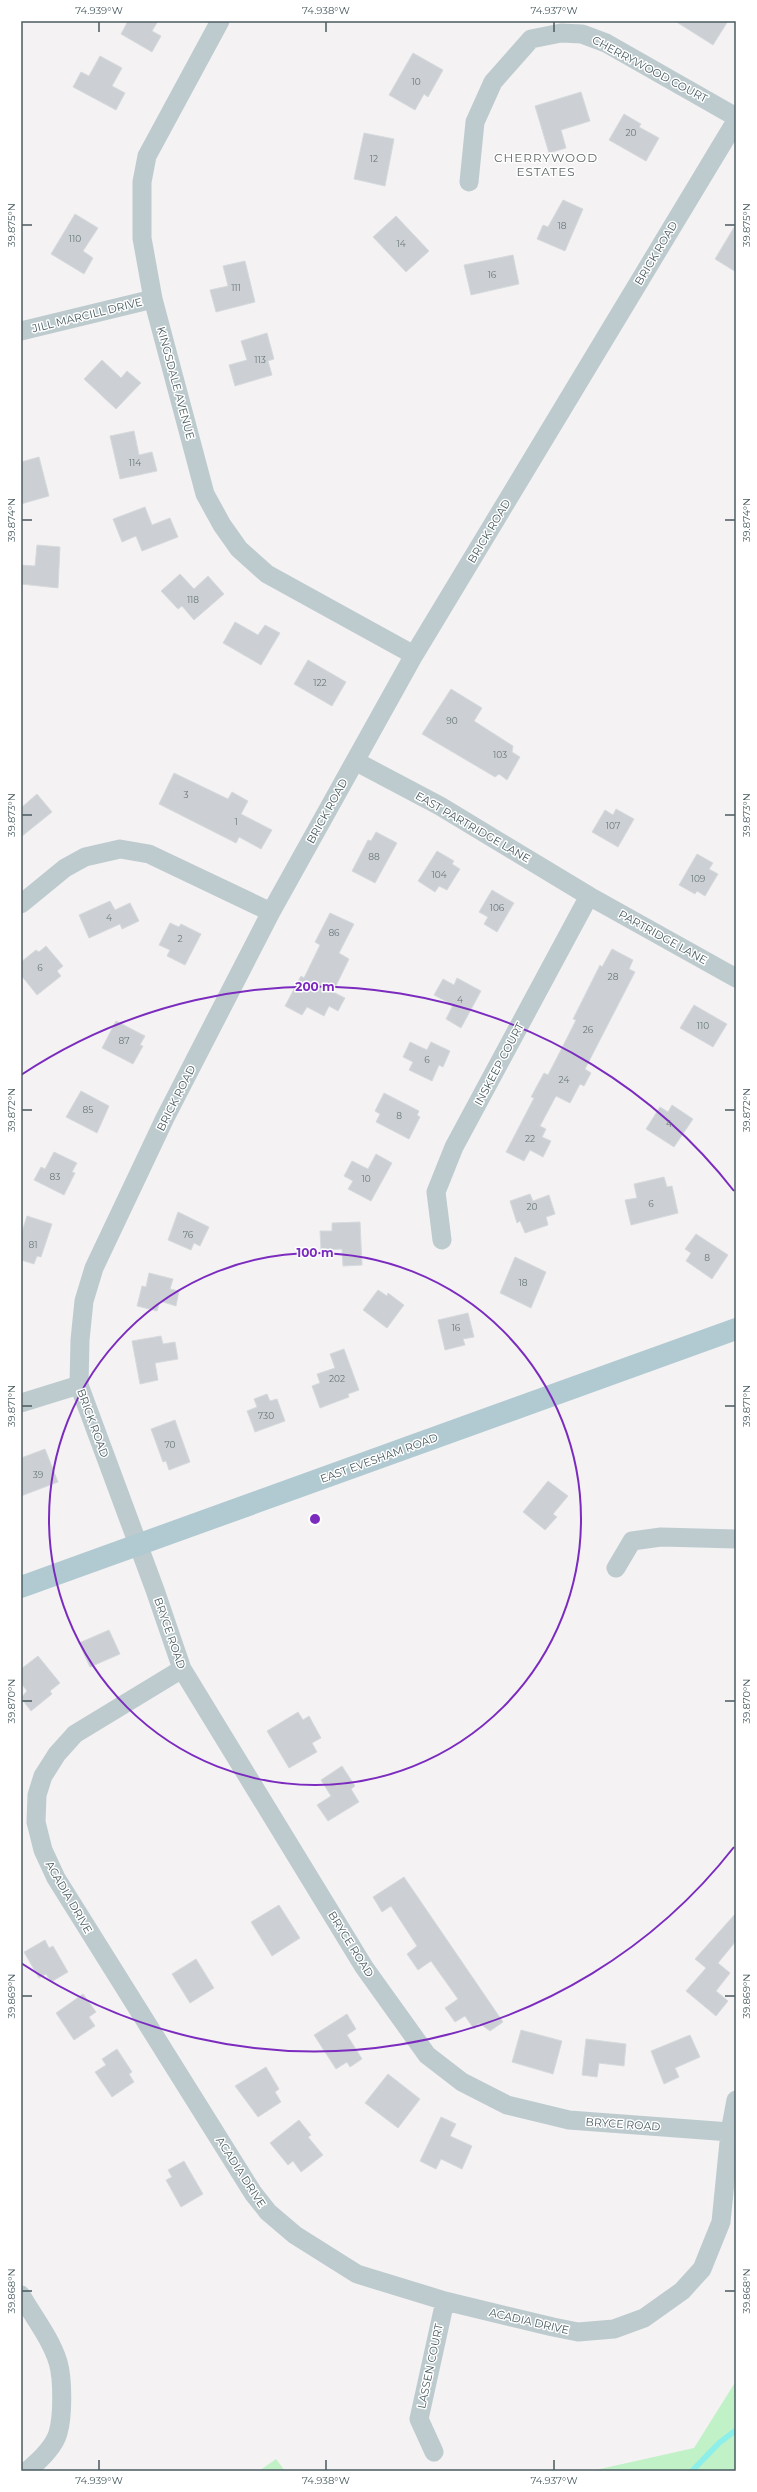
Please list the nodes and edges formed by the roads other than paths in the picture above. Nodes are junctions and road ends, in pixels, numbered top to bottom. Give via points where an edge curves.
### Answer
1 (220, 21) edge
2 (736, 116) edge
3 (736, 121) edge
4 (469, 182) dead end
5 (153, 299) junction
6 (21, 331) edge
7 (414, 655) junction
8 (355, 761) junction
9 (589, 896) junction
10 (21, 904) edge
11 (271, 912) junction
12 (736, 978) edge
13 (442, 1240) dead end
14 (736, 1328) edge
15 (79, 1385) junction
16 (21, 1403) edge
17 (736, 1539) edge
18 (139, 1544) junction
19 (616, 1568) dead end
20 (21, 1587) edge
21 (182, 1669) junction
22 (736, 2100) edge
23 (730, 2132) junction
24 (21, 2295) edge
25 (444, 2301) junction
26 (434, 2452) dead end
27 (27, 2471) edge

1 - 5 street, KINGSDALE AVENUE via 147,156 142,182 142,238
2 - 4 street, CHERRYWOOD COURT via 606,43 582,34 561,33 531,40 493,82 474,122
3 - 7 street, BRICK ROAD
5 - 6 street, JILL MARCILL DRIVE
5 - 7 street, KINGSDALE AVENUE via 205,494 239,549 267,574
7 - 8 street, BRICK ROAD
8 - 9 street, EAST PARTRIDGE LANE via 440,806
8 - 11 street, BRICK ROAD
9 - 12 street, PARTRIDGE LANE
9 - 13 street, INSKEEP COURT via 454,1147 436,1192
10 - 11 street via 65,868 85,857 120,849 149,854
11 - 15 street, BRICK ROAD via 164,1118 94,1268 84,1301
14 - 18 main road, EAST EVESHAM ROAD
15 - 16 street
15 - 18 street, BRICK ROAD
17 - 19 street via 661,1537 632,1541
18 - 20 main road, EAST EVESHAM ROAD
18 - 21 street, BRYCE ROAD
21 - 23 street, BRYCE ROAD via 364,1967 427,2055 462,2082 507,2105 569,2120
21 - 25 street, ACADIA DRIVE via 75,1734 57,1754 43,1776 37,1796 36,1822 43,1850 56,1878 268,2212 295,2235 357,2274
22 - 23 street, ACADIA DRIVE
23 - 25 street, ACADIA DRIVE via 721,2222 702,2269 682,2291 644,2318 614,2329 578,2332
24 - 27 street via 58,2363 61,2399 58,2434 48,2450
25 - 26 street, LASSEN COURT via 419,2419

